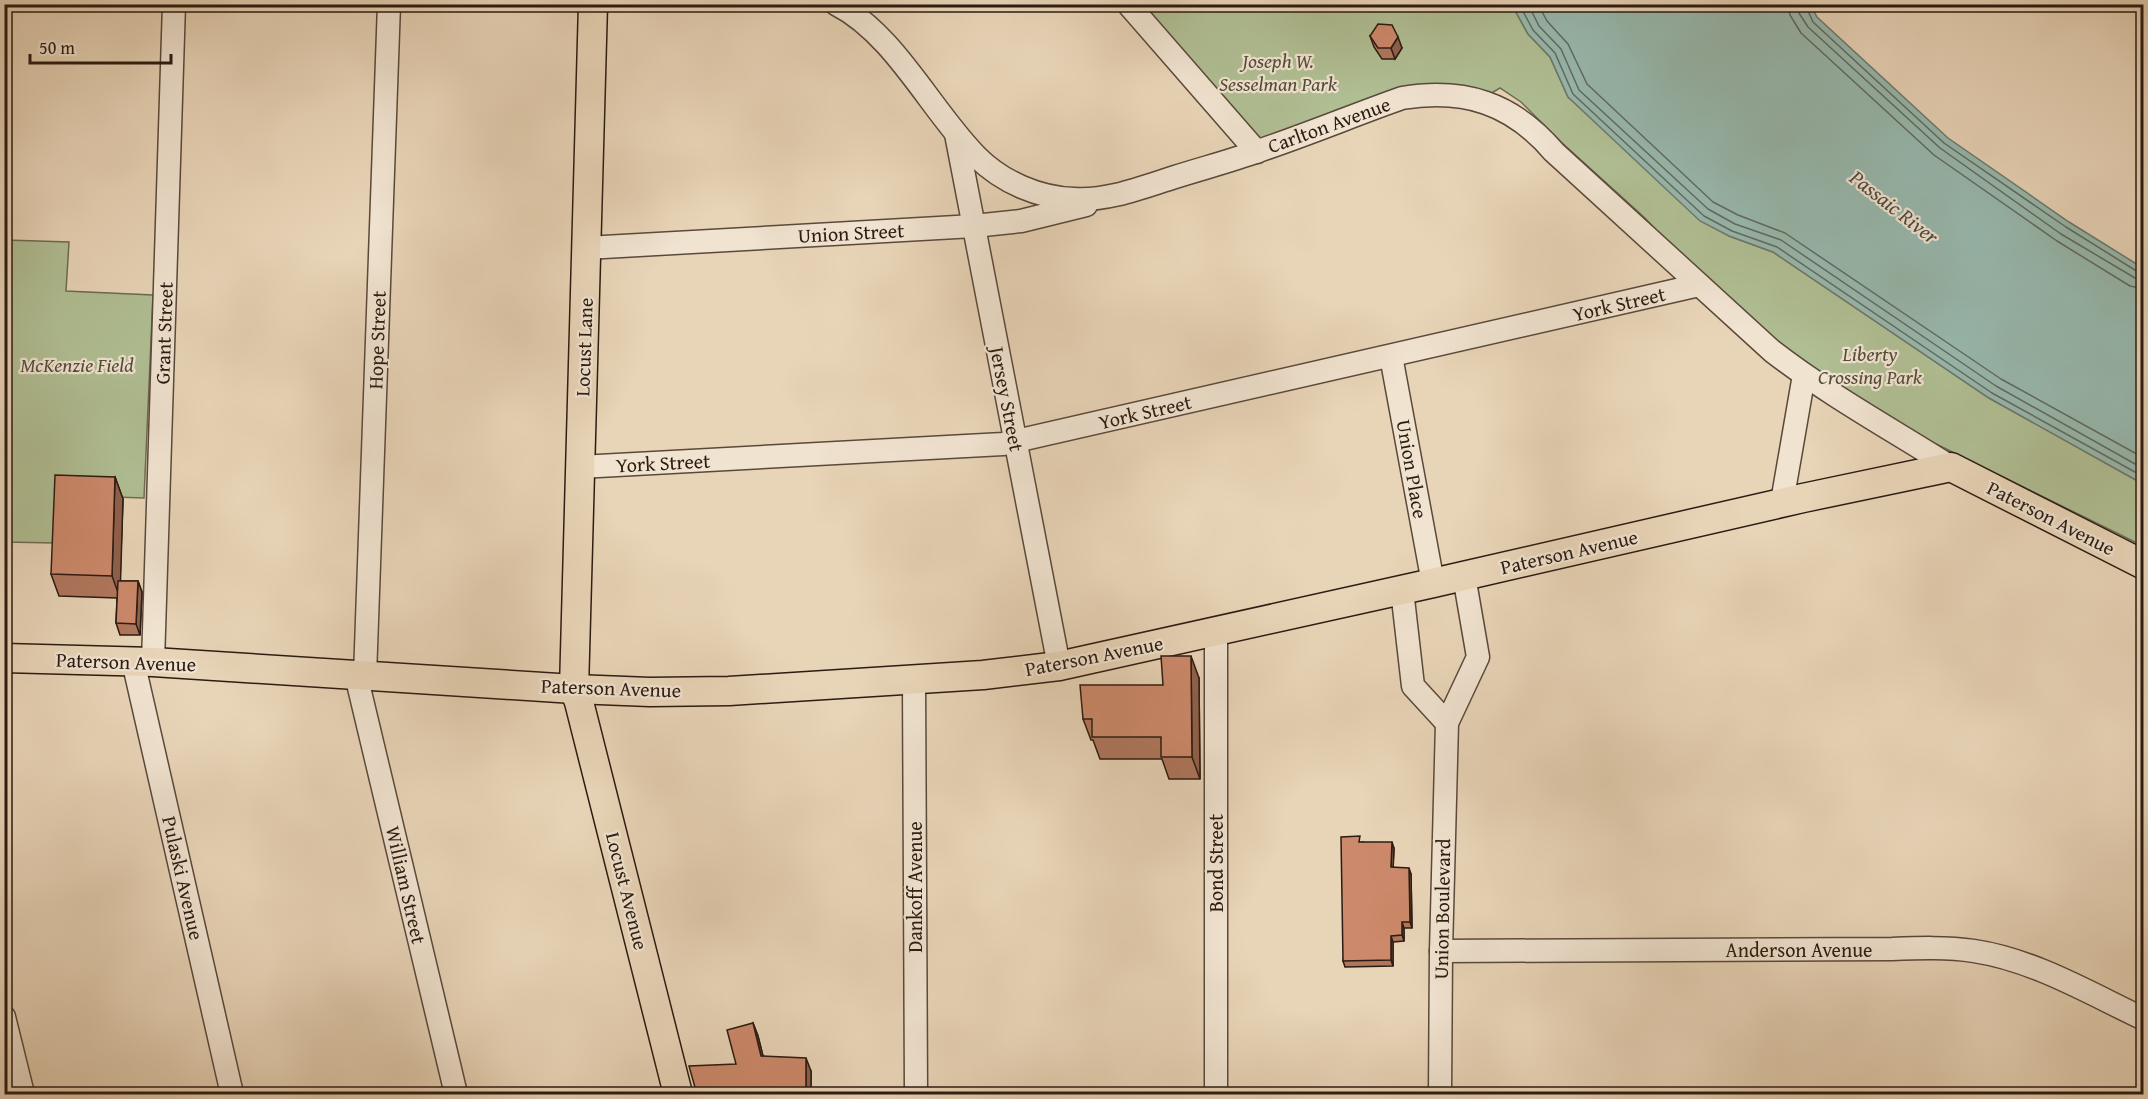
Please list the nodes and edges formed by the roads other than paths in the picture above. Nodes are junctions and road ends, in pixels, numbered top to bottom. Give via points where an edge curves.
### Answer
1 (174, 4) edge
2 (389, 4) edge
3 (593, 4) edge
4 (836, 4) edge
5 (1128, 4) edge
6 (955, 132) junction
7 (1257, 152) junction
8 (1112, 196) junction
9 (974, 226) junction
10 (586, 248) junction
11 (1699, 285) junction
12 (1391, 356) junction
13 (1804, 375) junction
14 (1015, 441) junction
15 (580, 467) junction
16 (1952, 467) junction
17 (1782, 502) junction
18 (2144, 565) edge
19 (1464, 576) junction
20 (1433, 584) junction
21 (1402, 590) junction
22 (1216, 632) junction
23 (4, 658) edge
24 (143, 661) junction
25 (1059, 666) junction
26 (360, 675) junction
27 (914, 680) junction
28 (574, 689) junction
29 (1447, 723) junction
30 (1441, 951) junction
31 (4, 1017) edge
32 (2144, 1020) edge
33 (23, 1095) edge
34 (232, 1095) edge
35 (456, 1095) edge
36 (678, 1095) edge
37 (916, 1095) edge
38 (1216, 1095) edge
39 (1440, 1095) edge

1 - 24 street, Grant Street
2 - 26 street, Hope Street
3 - 10 main road, Locust Lane
4 - 6 street, Carlton Avenue via 866,24 886,45
5 - 7 street
6 - 8 street, Carlton Avenue via 997,174 1022,187 1074,199
6 - 9 street, Jersey Street
7 - 8 street, Carlton Avenue
7 - 11 street, Carlton Avenue via 1402,98 1437,94 1480,100 1526,123
8 - 9 street, Union Street via 1021,221
9 - 10 street, Union Street
9 - 14 street, Jersey Street
10 - 15 main road, Locust Lane
11 - 12 street, York Street
11 - 13 street, Carlton Avenue
12 - 14 street, York Street
12 - 20 street, Union Place
13 - 16 street, Carlton Avenue
13 - 17 street
14 - 15 street, York Street
14 - 25 street, Jersey Street
15 - 28 main road, Locust Lane
16 - 17 main road, Paterson Avenue
16 - 18 main road, Paterson Avenue
17 - 19 main road, Paterson Avenue
19 - 20 main road, Paterson Avenue
19 - 29 street, Union Boulevard via 1478,657
20 - 21 main road, Paterson Avenue
21 - 22 main road, Paterson Avenue
21 - 29 street via 1413,686
22 - 25 main road, Paterson Avenue
22 - 38 street, Bond Street
23 - 24 main road, Paterson Avenue
24 - 26 main road, Paterson Avenue
24 - 34 street, Pulaski Avenue
25 - 27 main road, Paterson Avenue
26 - 28 main road, Paterson Avenue
26 - 35 street, William Street
27 - 28 main road, Paterson Avenue via 729,691
27 - 37 street, Dankoff Avenue
28 - 36 main road, Locust Avenue
29 - 30 street, Union Boulevard
30 - 32 street, Anderson Avenue via 1965,950 2039,969
30 - 39 street, Union Boulevard
31 - 33 street

